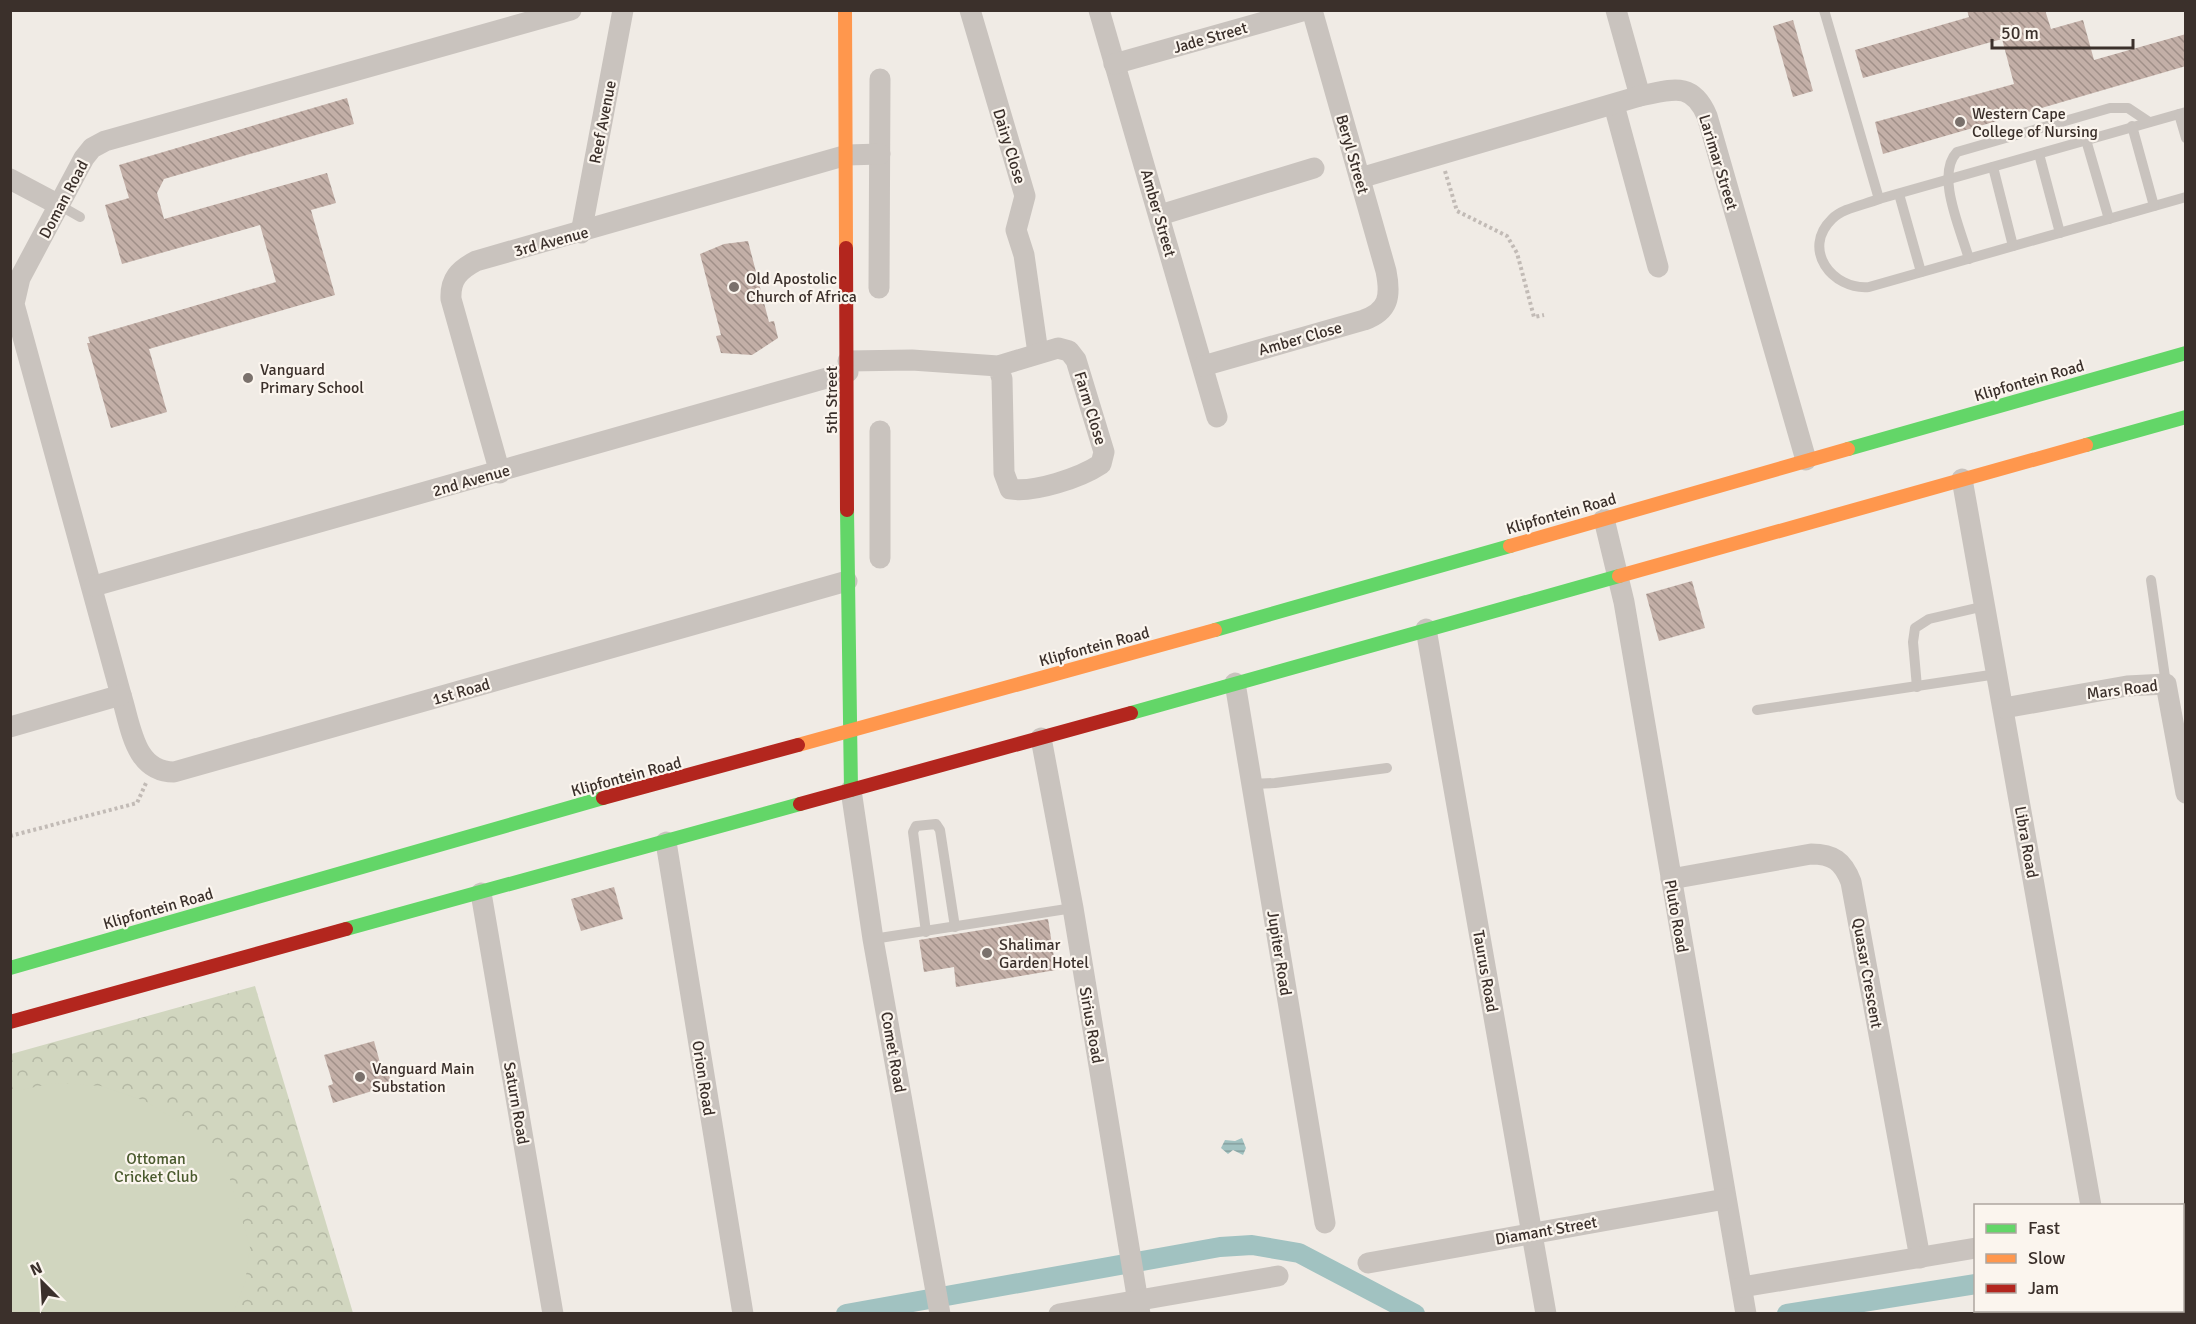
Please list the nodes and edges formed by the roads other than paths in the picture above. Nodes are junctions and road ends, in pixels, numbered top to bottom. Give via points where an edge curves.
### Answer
1 (571, 10) edge
2 (623, 10) edge
3 (845, 10) edge
4 (970, 10) edge
5 (1099, 10) edge
6 (1306, 10) edge
7 (1312, 10) edge
8 (1616, 10) edge
9 (1824, 10) edge
10 (1114, 64) junction
11 (880, 79) dead end
12 (1640, 96) junction
13 (1614, 105) junction
14 (2182, 113) edge
15 (2149, 122) junction
16 (2132, 126) junction
17 (2186, 138) edge
18 (2086, 140) junction
19 (880, 154) junction
20 (2039, 154) junction
21 (847, 156) junction
22 (1993, 167) junction
23 (1314, 168) dead end
24 (1360, 178) junction
25 (10, 179) edge
26 (1947, 181) junction
27 (1899, 194) junction
28 (2186, 197) edge
29 (1879, 199) junction
30 (59, 205) junction
31 (2154, 206) junction
32 (1160, 215) junction
33 (80, 217) dead end
34 (2109, 219) junction
35 (581, 233) junction
36 (2060, 233) junction
37 (2013, 246) junction
38 (1970, 259) junction
39 (1658, 267) dead end
40 (1921, 272) junction
41 (879, 288) dead end
42 (1389, 299) joint
43 (1038, 353) junction
44 (2186, 353) edge
45 (998, 366) junction
46 (1203, 366) junction
47 (848, 367) junction
48 (1217, 417) dead end
49 (2186, 417) edge
50 (880, 431) dead end
51 (1806, 460) junction
52 (500, 473) junction
53 (1962, 480) junction
54 (847, 483) junction
55 (880, 484) junction
56 (1604, 519) junction
57 (880, 558) dead end
58 (1618, 575) junction
59 (2151, 580) dead end
60 (847, 581) junction
61 (94, 586) junction
62 (1985, 606) junction
63 (1426, 629) junction
64 (1997, 674) junction
65 (1235, 683) junction
66 (2166, 684) junction
67 (1917, 687) junction
68 (121, 695) junction
69 (2004, 708) junction
70 (1757, 710) dead end
71 (10, 727) edge
72 (852, 732) junction
73 (1041, 738) junction
74 (1386, 768) dead end
75 (1251, 784) junction
76 (851, 790) junction
77 (2186, 793) edge
78 (666, 842) junction
79 (1671, 879) junction
80 (481, 893) junction
81 (1073, 908) junction
82 (955, 927) junction
83 (926, 932) junction
84 (873, 939) junction
85 (10, 968) edge
86 (10, 1022) edge
87 (1725, 1199) junction
88 (2091, 1204) edge
89 (1325, 1223) dead end
90 (1531, 1232) junction
91 (1974, 1248) edge
92 (1920, 1258) junction
93 (1368, 1263) dead end
94 (1278, 1276) dead end
95 (1744, 1302) edge
96 (1138, 1307) edge
97 (939, 1311) edge
98 (553, 1314) edge
99 (743, 1314) edge
100 (1059, 1314) edge
101 (1545, 1314) edge

1 - 30 street, Doman Road via 105,141 88,153
2 - 35 street, Reef Avenue
3 - 21 main road, 5th Street
4 - 43 street, Dairy Close via 1025,196 1016,230 1024,255
5 - 10 street, Amber Street
6 - 10 street, Jade Street
7 - 24 street, Beryl Street
8 - 12 street
9 - 29 lane
10 - 32 street, Amber Street
11 - 19 street
12 - 13 street, Larimar Street
12 - 51 street, Larimar Street via 1685,90 1702,106
13 - 24 street, Larimar Street
13 - 39 street
14 - 15 lane
14 - 17 lane
15 - 16 lane
15 - 26 lane via 2118,106 1967,148 1950,159
16 - 18 lane
16 - 31 lane
18 - 20 lane
18 - 34 lane
19 - 21 street, 3rd Avenue
19 - 41 street
20 - 22 lane
20 - 36 lane
21 - 35 street, 3rd Avenue
21 - 47 main road, 5th Street
22 - 26 lane
22 - 37 lane
23 - 32 street
24 - 42 street, Beryl Street via 1386,272
25 - 30 street
26 - 27 lane
26 - 38 lane
27 - 29 lane
27 - 40 lane
28 - 31 lane
29 - 40 lane via 1832,219 1820,246 1823,263 1832,277 1859,288
30 - 33 lane
30 - 61 street, Doman Road via 20,278 14,304
31 - 34 lane
32 - 46 street, Amber Street
34 - 36 lane
35 - 52 street, 3rd Avenue via 476,261 454,276 450,288 453,311
36 - 37 lane
37 - 38 lane
38 - 40 lane
42 - 46 street, Amber Close via 1376,316 1364,321
43 - 45 street, Farm Close
43 - 45 street, Farm Close via 1058,348 1069,351 1076,360 1104,452 1101,464 1090,471 1026,492 1010,489 1004,473 1002,379
44 - 51 main road, Klipfontein Road
45 - 47 street, Farm Close via 912,360
46 - 48 street, Amber Street
47 - 52 street, 2nd Avenue
47 - 54 main road, 5th Street
49 - 53 main road
50 - 55 street
51 - 56 main road, Klipfontein Road
52 - 61 street, 2nd Avenue
53 - 58 main road
53 - 62 street, Libra Road
54 - 55 street
54 - 60 main road, 5th Street
55 - 57 street
56 - 58 street, Pluto Road
56 - 72 main road, Klipfontein Road
58 - 63 main road
58 - 79 street, Pluto Road
59 - 66 lane
60 - 68 street, 1st Road via 174,772 153,769 141,755
60 - 72 main road, 5th Street
61 - 68 street, Doman Road
62 - 64 street, Libra Road
62 - 67 lane via 1929,619 1915,628
63 - 65 main road
63 - 90 street, Taurus Road
64 - 67 lane
64 - 69 street, Libra Road
65 - 73 main road
65 - 75 street, Jupiter Road
66 - 69 street, Mars Road via 2127,686
66 - 77 street, Mars Road
67 - 70 lane
68 - 71 street
69 - 88 street, Libra Road
72 - 76 main road, 5th Street
72 - 85 main road, Klipfontein Road via 569,808
73 - 76 main road
73 - 81 street, Sirius Road
74 - 75 lane
75 - 89 street, Jupiter Road
76 - 78 main road
76 - 84 street, Comet Road
78 - 80 main road
78 - 99 street, Orion Road
79 - 87 street, Pluto Road
79 - 92 street, Quasar Crescent via 1811,854 1834,857 1843,865 1851,882
80 - 86 main road
80 - 98 street, Saturn Road
81 - 82 lane
81 - 96 street, Sirius Road
82 - 83 lane
82 - 83 lane via 940,830 932,823 916,826 913,832
83 - 84 lane
84 - 97 street, Comet Road
87 - 90 street, Diamant Street
87 - 95 street, Pluto Road
90 - 93 street, Diamant Street
90 - 101 street, Taurus Road
91 - 92 street
92 - 95 street
94 - 96 street
96 - 100 street

